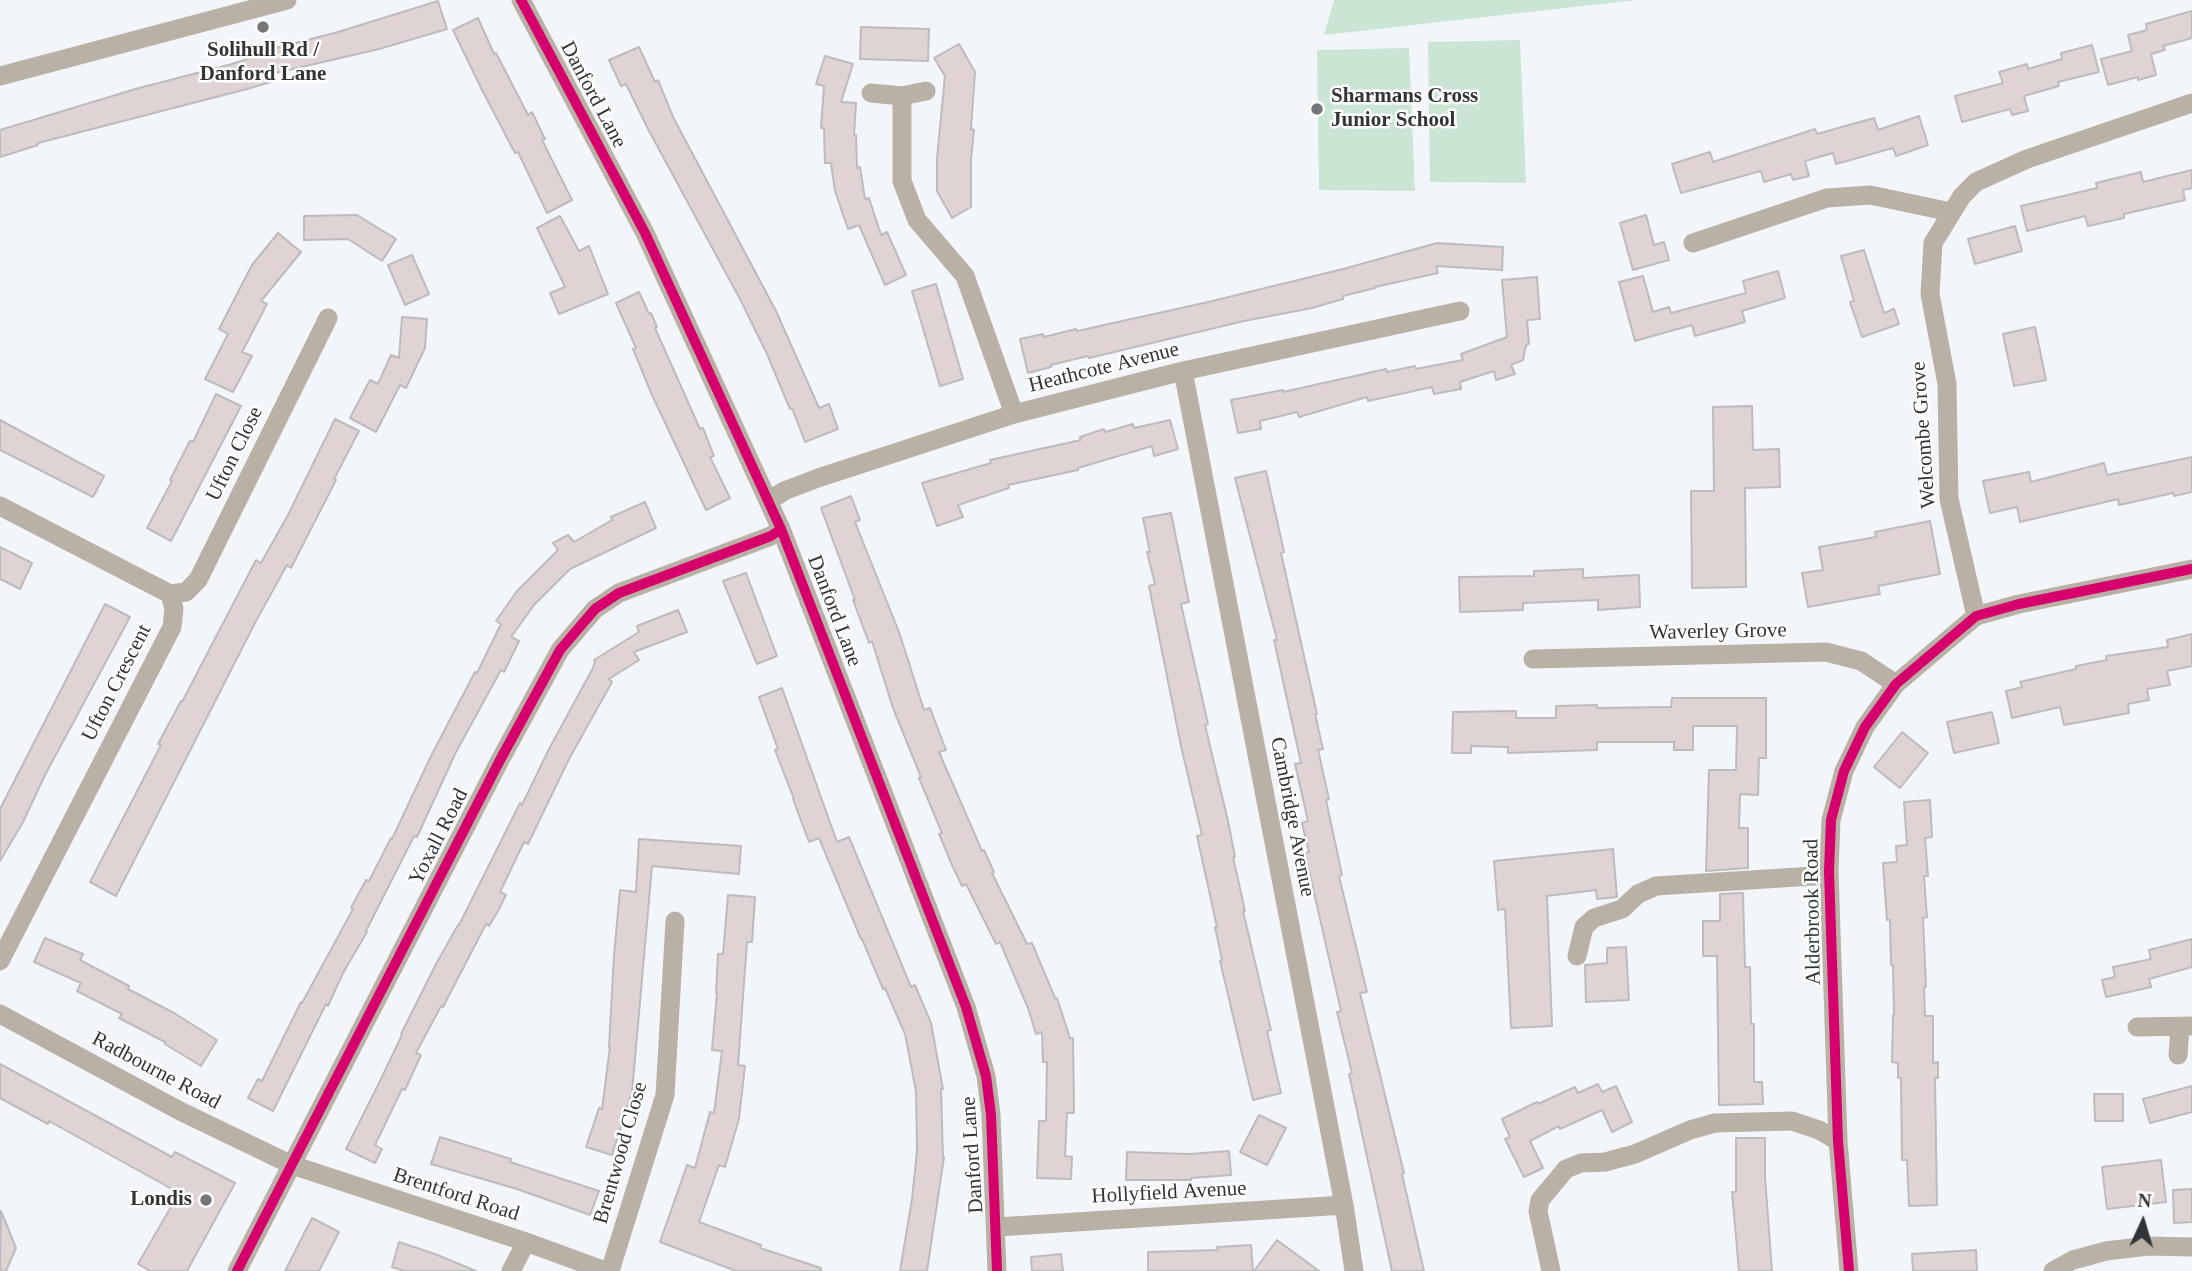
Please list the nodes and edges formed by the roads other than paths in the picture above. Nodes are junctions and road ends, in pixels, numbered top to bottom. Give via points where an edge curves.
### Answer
1 (287, 0) edge
2 (521, 0) edge
3 (0, 76) edge
4 (926, 91) dead end
5 (871, 93) dead end
6 (902, 96) junction
7 (2192, 103) edge
8 (1951, 212) junction
9 (1693, 243) dead end
10 (1460, 311) dead end
11 (328, 318) dead end
12 (1183, 371) junction
13 (1014, 414) junction
14 (769, 501) junction
15 (0, 506) edge
16 (781, 529) junction
17 (2192, 569) edge
18 (170, 594) junction
19 (1976, 616) junction
20 (1534, 659) dead end
21 (1896, 684) junction
22 (1829, 876) junction
23 (675, 921) dead end
24 (1577, 956) dead end
25 (0, 961) edge
26 (0, 1014) edge
27 (2137, 1027) dead end
28 (2186, 1027) edge
29 (2178, 1055) dead end
30 (1838, 1141) junction
31 (292, 1165) junction
32 (1344, 1206) junction
33 (997, 1227) junction
34 (526, 1242) junction
35 (2192, 1247) edge
36 (1551, 1270) edge
37 (237, 1271) edge
38 (511, 1271) edge
39 (608, 1271) edge
40 (997, 1271) edge
41 (1354, 1271) edge
42 (1849, 1271) edge
43 (2053, 1271) edge

1 - 3 street
2 - 14 street, Danford Lane via 645,233
4 - 6 street
5 - 6 street
6 - 13 street via 902,181 917,220 965,276
7 - 8 street, Welcombe Grove via 2027,159 1976,182
8 - 9 street via 1870,195 1827,198
8 - 19 street, Welcombe Grove via 1933,243 1930,294 1947,384 1949,499
10 - 12 street, Heathcote Avenue
11 - 18 street, Ufton Close via 198,580 186,592
12 - 13 street, Heathcote Avenue
12 - 32 street, Cambridge Avenue
13 - 14 street, Heathcote Avenue via 818,478
14 - 16 street, Danford Lane
15 - 18 street
16 - 31 street, Yoxall Road via 619,593 595,609 566,641 505,750
16 - 33 street, Danford Lane via 977,1038 991,1115
17 - 19 street, Alderbrook Road
18 - 25 street, Ufton Crescent via 172,627
19 - 21 street, Alderbrook Road
20 - 21 street, Waverley Grove via 1826,652 1861,661
21 - 22 street, Alderbrook Road via 1864,727 1844,771 1831,820
22 - 24 street via 1656,886 1622,909 1594,918 1584,927
22 - 30 street, Alderbrook Road
23 - 39 street, Brentwood Close via 665,1095
26 - 31 street, Radbourne Road
27 - 28 street
28 - 29 street
30 - 36 street via 1792,1121 1715,1123 1634,1154 1566,1169 1540,1200 1538,1211
30 - 42 street, Alderbrook Road
31 - 34 street, Brentford Road
31 - 37 street, Yoxall Road
32 - 33 street, Hollyfield Avenue
32 - 41 street, Cambridge Avenue
33 - 40 street, Danford Lane
34 - 38 street
34 - 39 street, Brentford Road
35 - 43 street via 2106,1251

